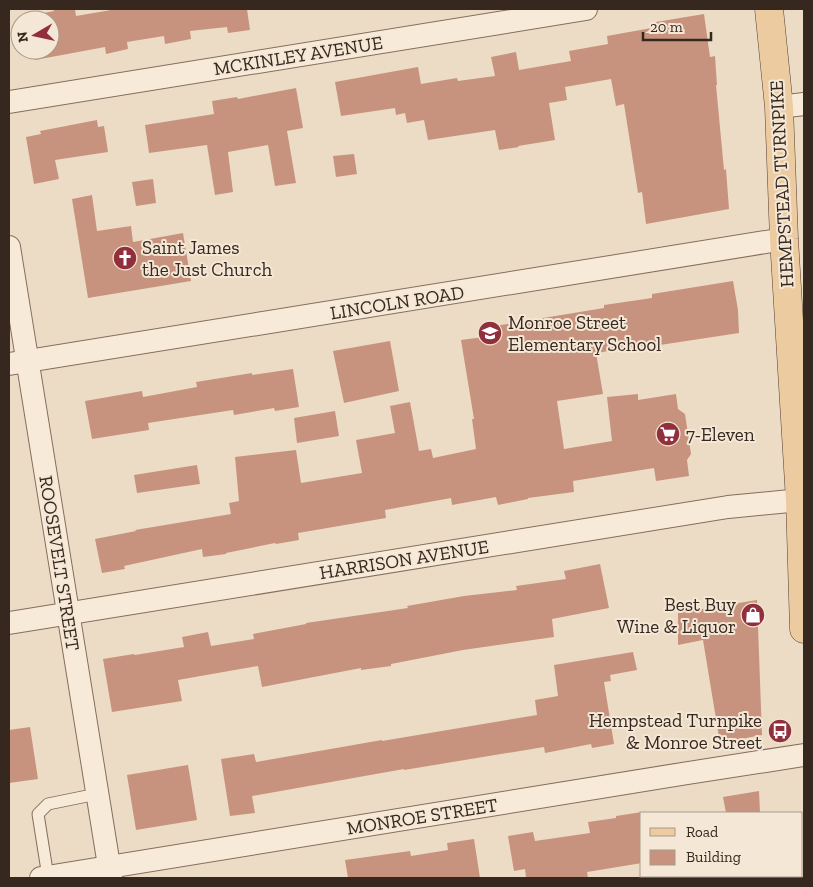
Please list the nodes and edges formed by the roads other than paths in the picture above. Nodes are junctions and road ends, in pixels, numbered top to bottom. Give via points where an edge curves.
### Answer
1 (586, 9) edge
2 (769, 9) edge
3 (9, 102) edge
4 (791, 106) edge
5 (784, 239) junction
6 (9, 247) edge
7 (18, 362) edge
8 (800, 500) junction
9 (68, 613) junction
10 (9, 623) edge
11 (804, 629) edge
12 (804, 755) edge
13 (97, 794) junction
14 (110, 873) edge
15 (44, 878) edge

1 - 3 street, MCKINLEY AVENUE
2 - 4 main road, HEMPSTEAD TURNPIKE
4 - 5 main road, HEMPSTEAD TURNPIKE
5 - 7 street, LINCOLN ROAD
5 - 8 main road, HEMPSTEAD TURNPIKE
6 - 7 street, ROOSEVELT STREET
7 - 9 street, ROOSEVELT STREET
8 - 9 street, HARRISON AVENUE via 712,510
8 - 11 main road, HEMPSTEAD TURNPIKE
9 - 10 street, HARRISON AVENUE
9 - 13 street, ROOSEVELT STREET
12 - 14 street, MONROE STREET
13 - 14 street, ROOSEVELT STREET
13 - 15 lane via 48,804 38,814
14 - 15 street, MONROE STREET

